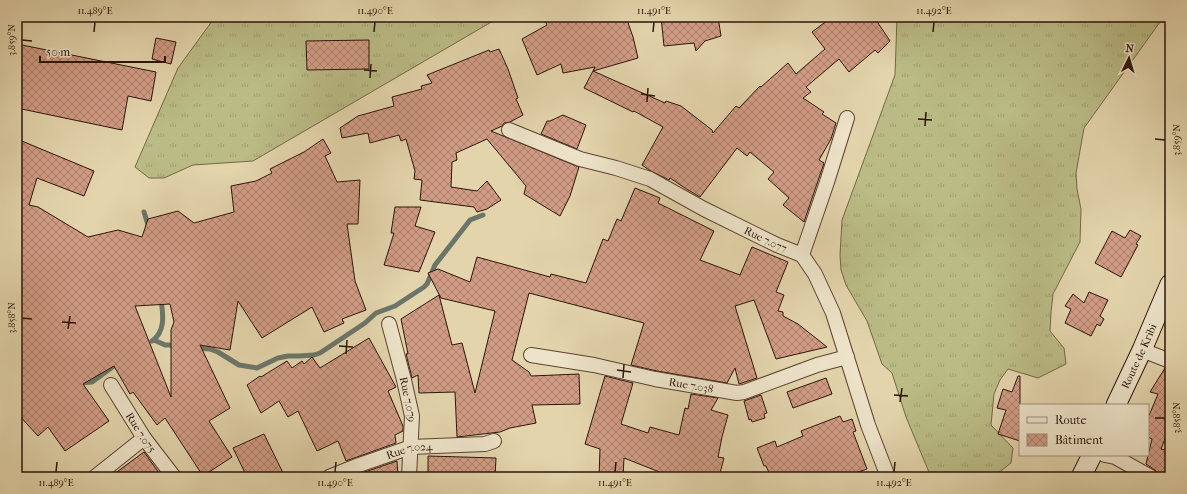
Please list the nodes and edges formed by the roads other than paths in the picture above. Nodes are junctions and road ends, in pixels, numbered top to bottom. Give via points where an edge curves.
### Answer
1 (847, 118) dead end
2 (510, 130) dead end
3 (802, 254) junction
4 (1170, 284) edge
5 (389, 324) dead end
6 (1142, 350) junction
7 (531, 355) dead end
8 (847, 357) junction
9 (1170, 362) edge
10 (111, 385) dead end
11 (1116, 404) edge
12 (144, 438) junction
13 (494, 441) dead end
14 (411, 447) junction
15 (1092, 456) edge
16 (1110, 456) edge
17 (95, 477) edge
18 (174, 477) edge
19 (329, 477) edge
20 (409, 477) edge
21 (888, 477) edge
22 (1081, 477) edge
23 (1151, 477) edge

1 - 3 street
2 - 3 street, Rue 7.077 via 580,159 650,179 704,209 777,245
3 - 8 street via 816,274 833,313
4 - 6 main road, Route de Kribi
5 - 14 street, Rue 7.079 via 412,416
6 - 9 street
6 - 11 main road, Route de Kribi
7 - 8 street, Rue 7.038 via 737,393
8 - 21 street via 868,425
10 - 12 street, Rue 7.075
12 - 17 street
12 - 18 street, Rue 7.075
13 - 14 street, Rue 7.024 via 485,444
14 - 19 street, Rue 7.024
14 - 20 street, Rue 7.079
15 - 22 main road
16 - 23 street

